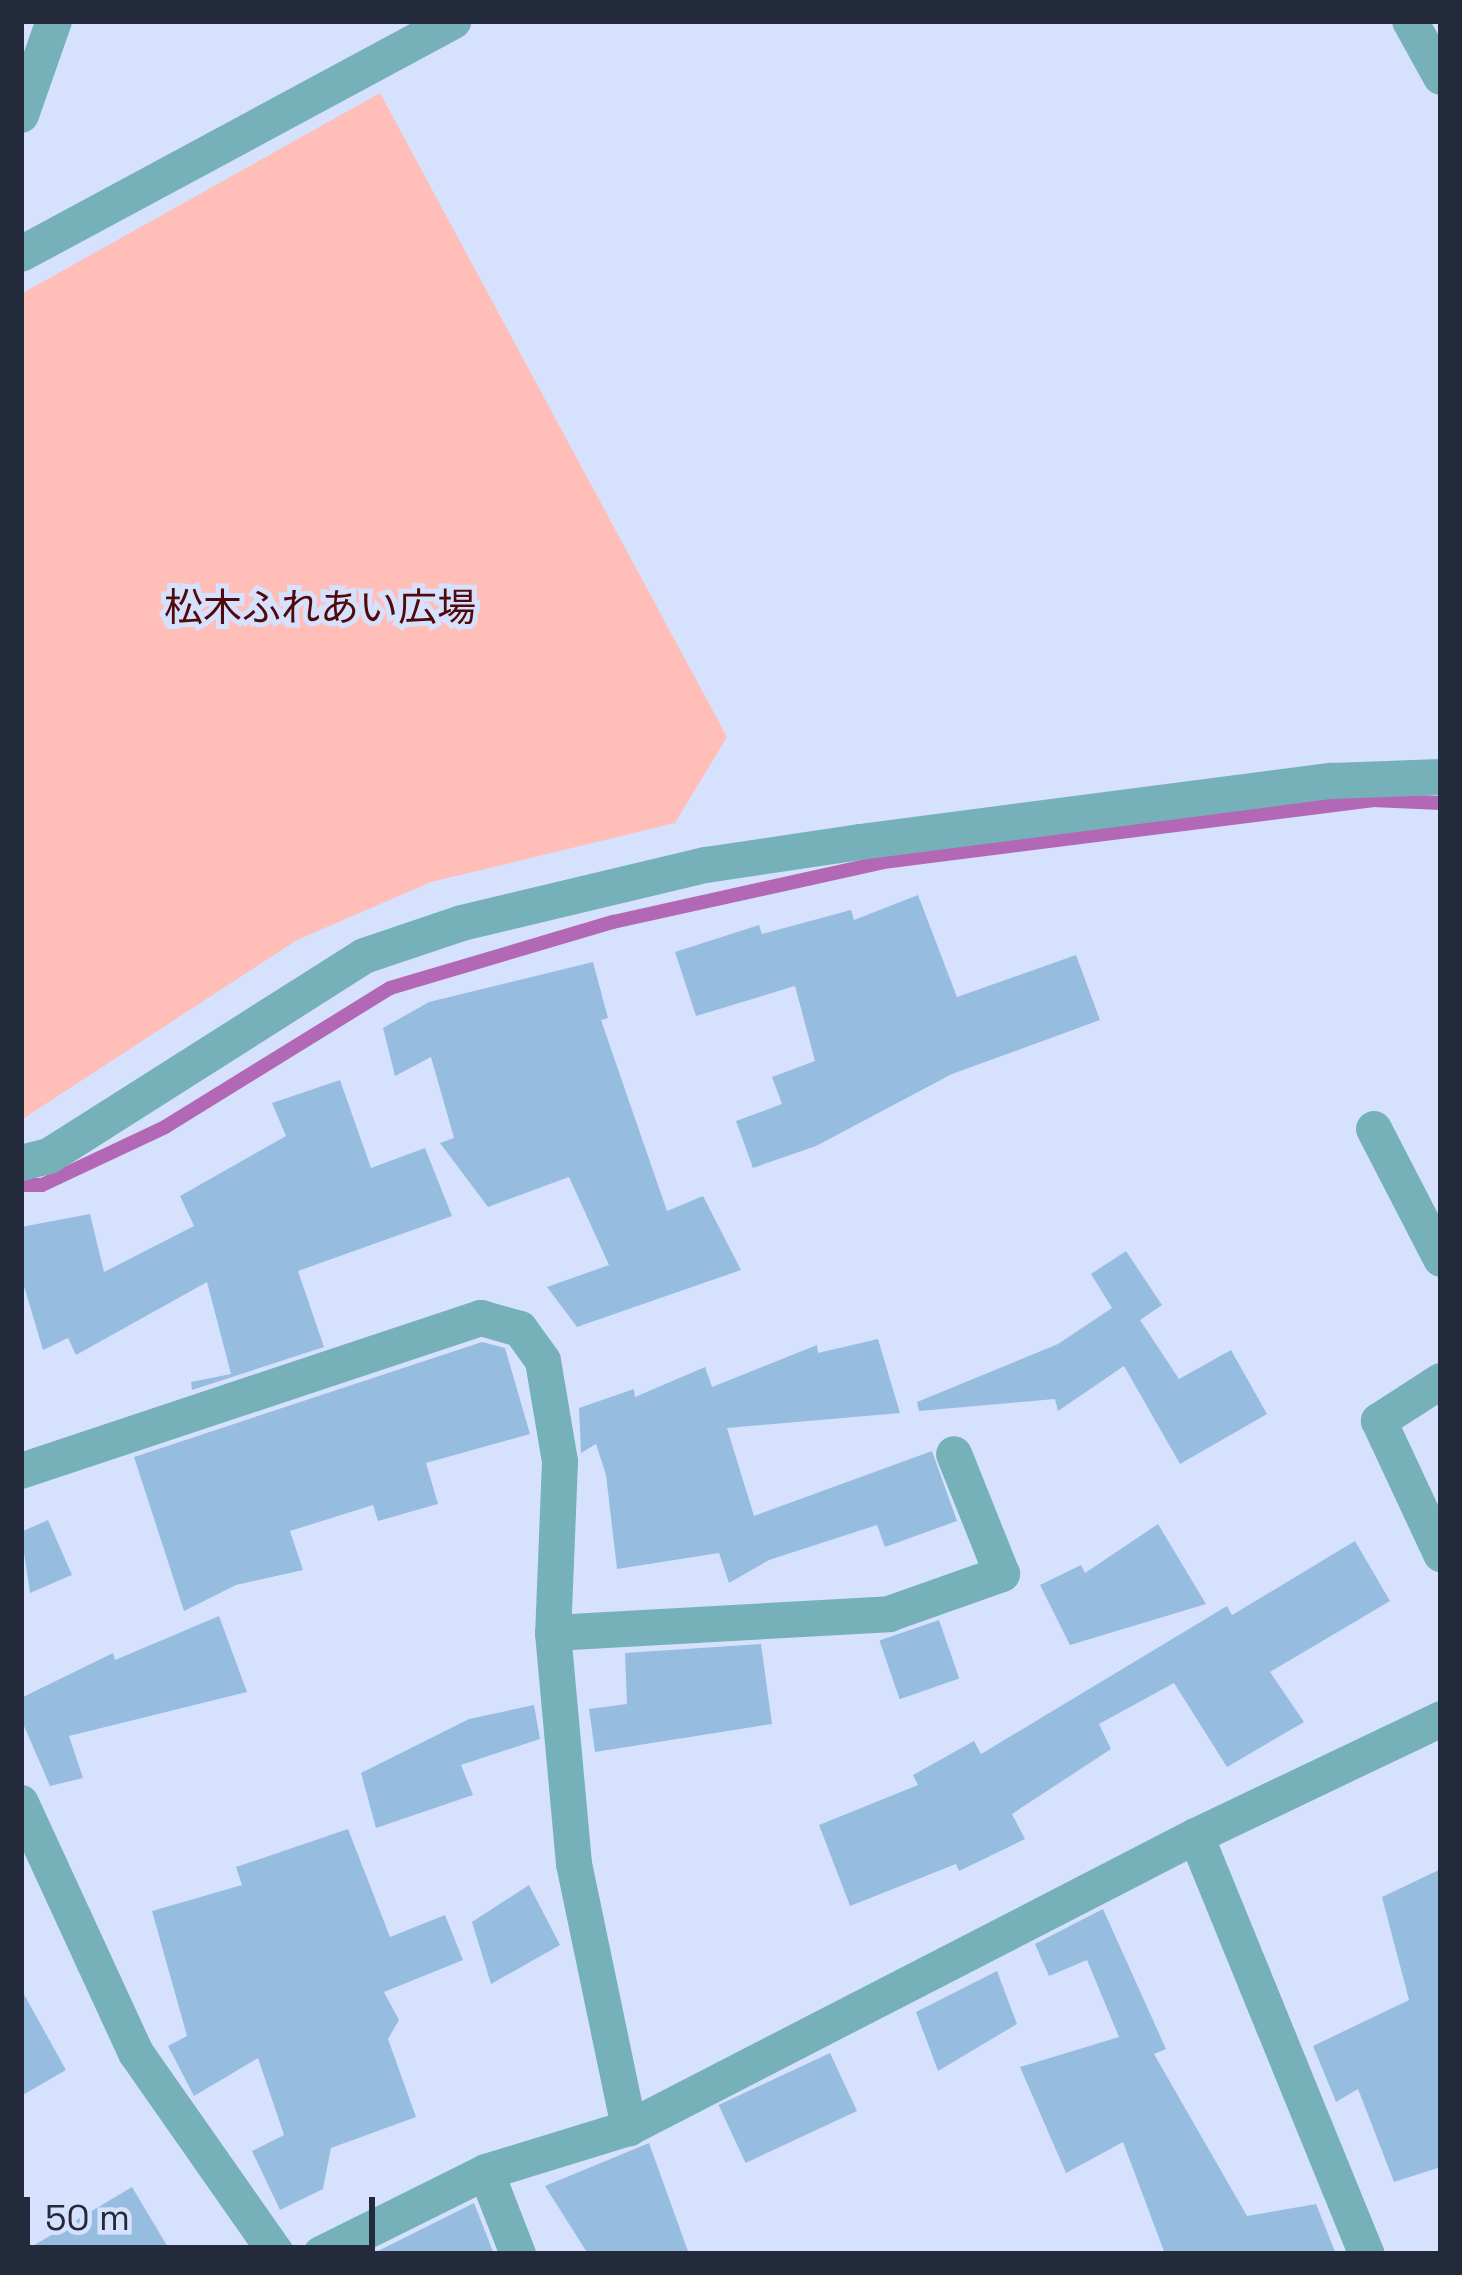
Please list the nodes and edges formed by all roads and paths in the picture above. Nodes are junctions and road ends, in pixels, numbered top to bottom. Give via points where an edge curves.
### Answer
1 (55, 21) edge
2 (453, 21) edge
3 (1410, 21) edge
4 (29, 60) edge
5 (1441, 77) edge
6 (21, 115) edge
7 (21, 254) edge
8 (1441, 777) edge
9 (1374, 1129) dead end
10 (21, 1163) edge
11 (1441, 1259) edge
12 (1441, 1382) edge
13 (953, 1454) dead end
14 (21, 1471) edge
15 (1441, 1554) edge
16 (553, 1633) junction
17 (1441, 1719) edge
18 (21, 1803) edge
19 (1196, 1836) junction
20 (629, 2128) junction
21 (486, 2172) junction
22 (277, 2254) edge
23 (321, 2254) edge
24 (518, 2254) edge
25 (1367, 2254) edge

1 - 4 street
2 - 7 street
3 - 5 street
4 - 6 street
8 - 10 street via 1332,781 860,842 706,865 462,922 364,956 49,1156
9 - 11 street
12 - 15 street via 1378,1421
13 - 16 street via 1002,1574 889,1614
14 - 16 street via 481,1318 520,1329 543,1361 560,1462
16 - 20 street via 574,1864
17 - 19 street
18 - 22 street via 136,2054
19 - 20 street
19 - 25 street
20 - 21 street
21 - 23 street
21 - 24 street

